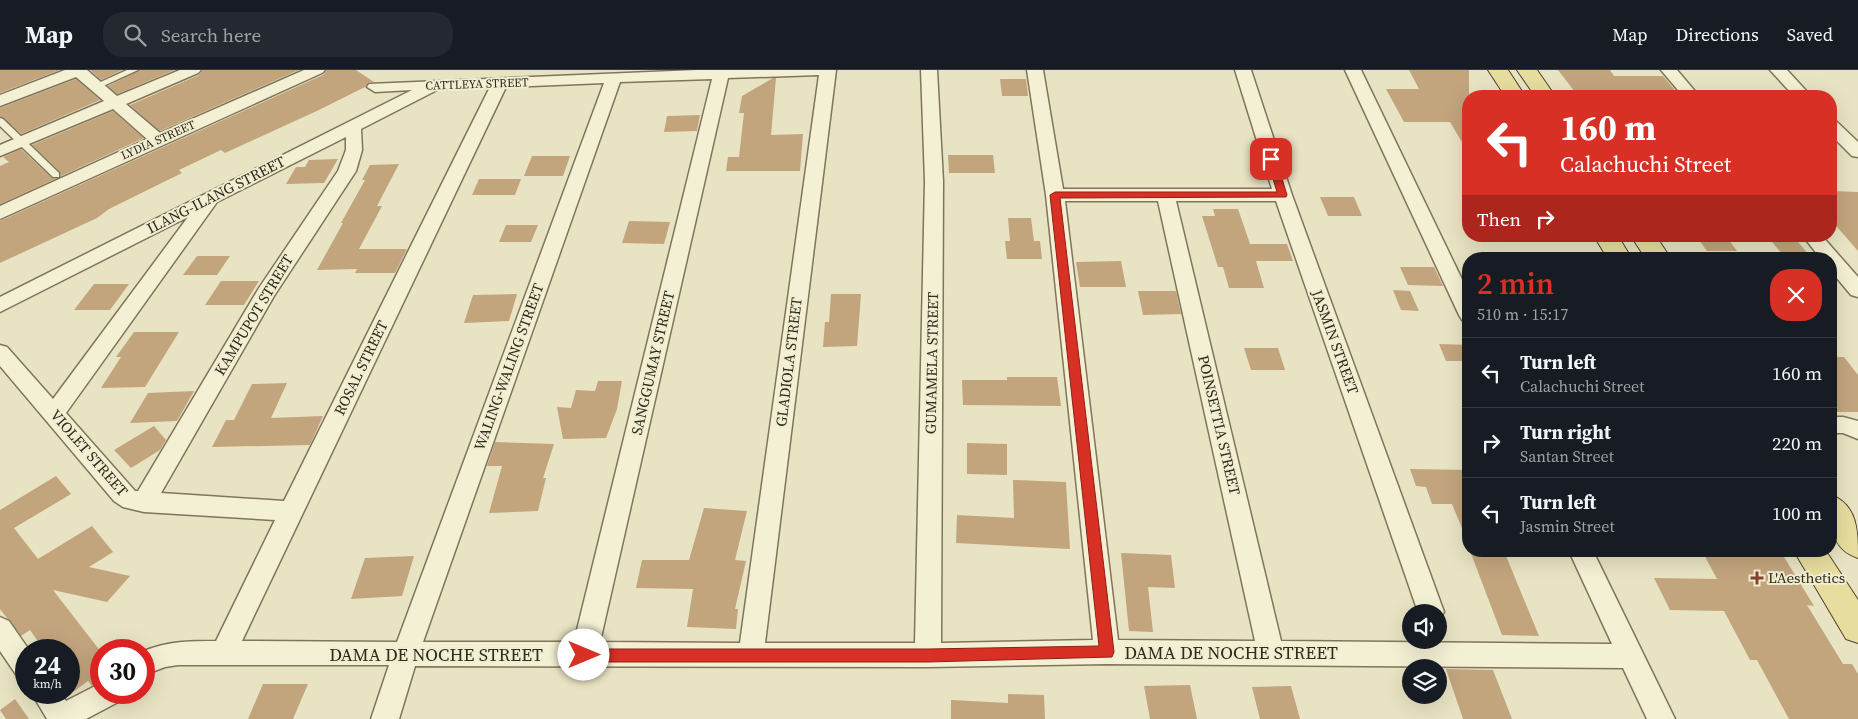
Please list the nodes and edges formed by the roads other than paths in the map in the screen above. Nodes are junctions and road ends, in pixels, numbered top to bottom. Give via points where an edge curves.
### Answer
1 (79, 70) edge
2 (134, 70) edge
3 (193, 70) edge
4 (317, 70) edge
5 (819, 70) edge
6 (828, 70) edge
7 (929, 70) edge
8 (1035, 70) edge
9 (1243, 70) edge
10 (1353, 70) edge
11 (1498, 70) edge
12 (1527, 70) edge
13 (1669, 70) edge
14 (1778, 70) edge
15 (722, 72) edge
16 (613, 79) junction
17 (500, 83) junction
18 (98, 85) junction
19 (433, 86) junction
20 (376, 87) dead end
21 (1511, 90) edge
22 (1541, 90) edge
23 (1686, 90) edge
24 (1797, 90) edge
25 (0, 101) edge
26 (116, 102) junction
27 (0, 121) edge
28 (352, 127) junction
29 (1837, 131) edge
30 (158, 140) junction
31 (22, 142) junction
32 (0, 151) edge
33 (1858, 152) edge
34 (56, 175) dead end
35 (1055, 195) junction
36 (1283, 195) junction
37 (213, 196) junction
38 (1166, 196) junction
39 (0, 213) edge
40 (1817, 242) edge
41 (1826, 252) edge
42 (1837, 265) edge
43 (1858, 290) edge
44 (1462, 300) edge
45 (0, 306) edge
46 (0, 352) edge
47 (54, 413) junction
48 (144, 502) junction
49 (291, 511) junction
50 (1837, 515) edge
51 (1858, 545) edge
52 (1584, 557) edge
53 (1813, 557) edge
54 (1428, 604) edge
55 (1858, 628) edge
56 (2, 637) edge
57 (1447, 644) edge
58 (1402, 646) edge
59 (1107, 652) junction
60 (15, 653) edge
61 (224, 653) junction
62 (1272, 654) junction
63 (584, 655) junction
64 (751, 655) junction
65 (405, 656) junction
66 (928, 656) junction
67 (1631, 656) junction
68 (155, 659) edge
69 (55, 704) edge
70 (93, 704) edge
71 (66, 716) edge
72 (385, 719) edge
73 (1662, 719) edge

1 - 18 street
1 - 25 street
2 - 18 lane
3 - 26 street
4 - 30 street, LYDIA STREET
5 - 15 street, CATTLEYA STREET
6 - 64 street, GLADIOLA STREET
7 - 66 street, GUMAMELA STREET via 934,181
8 - 35 street
9 - 36 street, JASMIN STREET
10 - 44 street
11 - 21 main road
12 - 22 main road
13 - 23 street
14 - 24 street
15 - 16 street, CATTLEYA STREET
15 - 63 street, SANGGUMAY STREET
16 - 17 street, CATTLEYA STREET
16 - 65 street, WALING-WALING STREET
17 - 19 street, CATTLEYA STREET
17 - 49 street, ROSAL STREET
18 - 26 street
19 - 20 street, CATTLEYA STREET
19 - 28 street, ILANG-ILANG STREET
26 - 30 street
26 - 31 street
27 - 31 lane
28 - 37 street, ILANG-ILANG STREET
28 - 48 street, KAMPUPOT STREET via 356,138 355,150 346,171 266,293
29 - 33 street
30 - 39 street, LYDIA STREET
31 - 32 street
31 - 34 lane
35 - 38 street
35 - 59 street
36 - 38 street
36 - 54 street, JASMIN STREET
37 - 45 street, ILANG-ILANG STREET
37 - 47 street
38 - 62 street, POINSETTIA STREET
40 - 41 street
42 - 43 street
46 - 47 street, VIOLET STREET
47 - 48 street, VIOLET STREET via 122,494 131,500
48 - 49 street, VIOLET STREET
49 - 61 street, ROSAL STREET
50 - 51 main road
52 - 67 street
53 - 55 main road
56 - 60 street
57 - 67 street, DAMA DE NOCHE STREET
58 - 62 street, DAMA DE NOCHE STREET
59 - 62 street, DAMA DE NOCHE STREET
59 - 66 street, DAMA DE NOCHE STREET
61 - 65 street, DAMA DE NOCHE STREET
61 - 68 street, DAMA DE NOCHE STREET via 178,653
63 - 64 street, DAMA DE NOCHE STREET
63 - 65 street, DAMA DE NOCHE STREET
64 - 66 street, DAMA DE NOCHE STREET
65 - 72 street, WALING-WALING STREET
67 - 73 street
69 - 71 street
70 - 71 street

